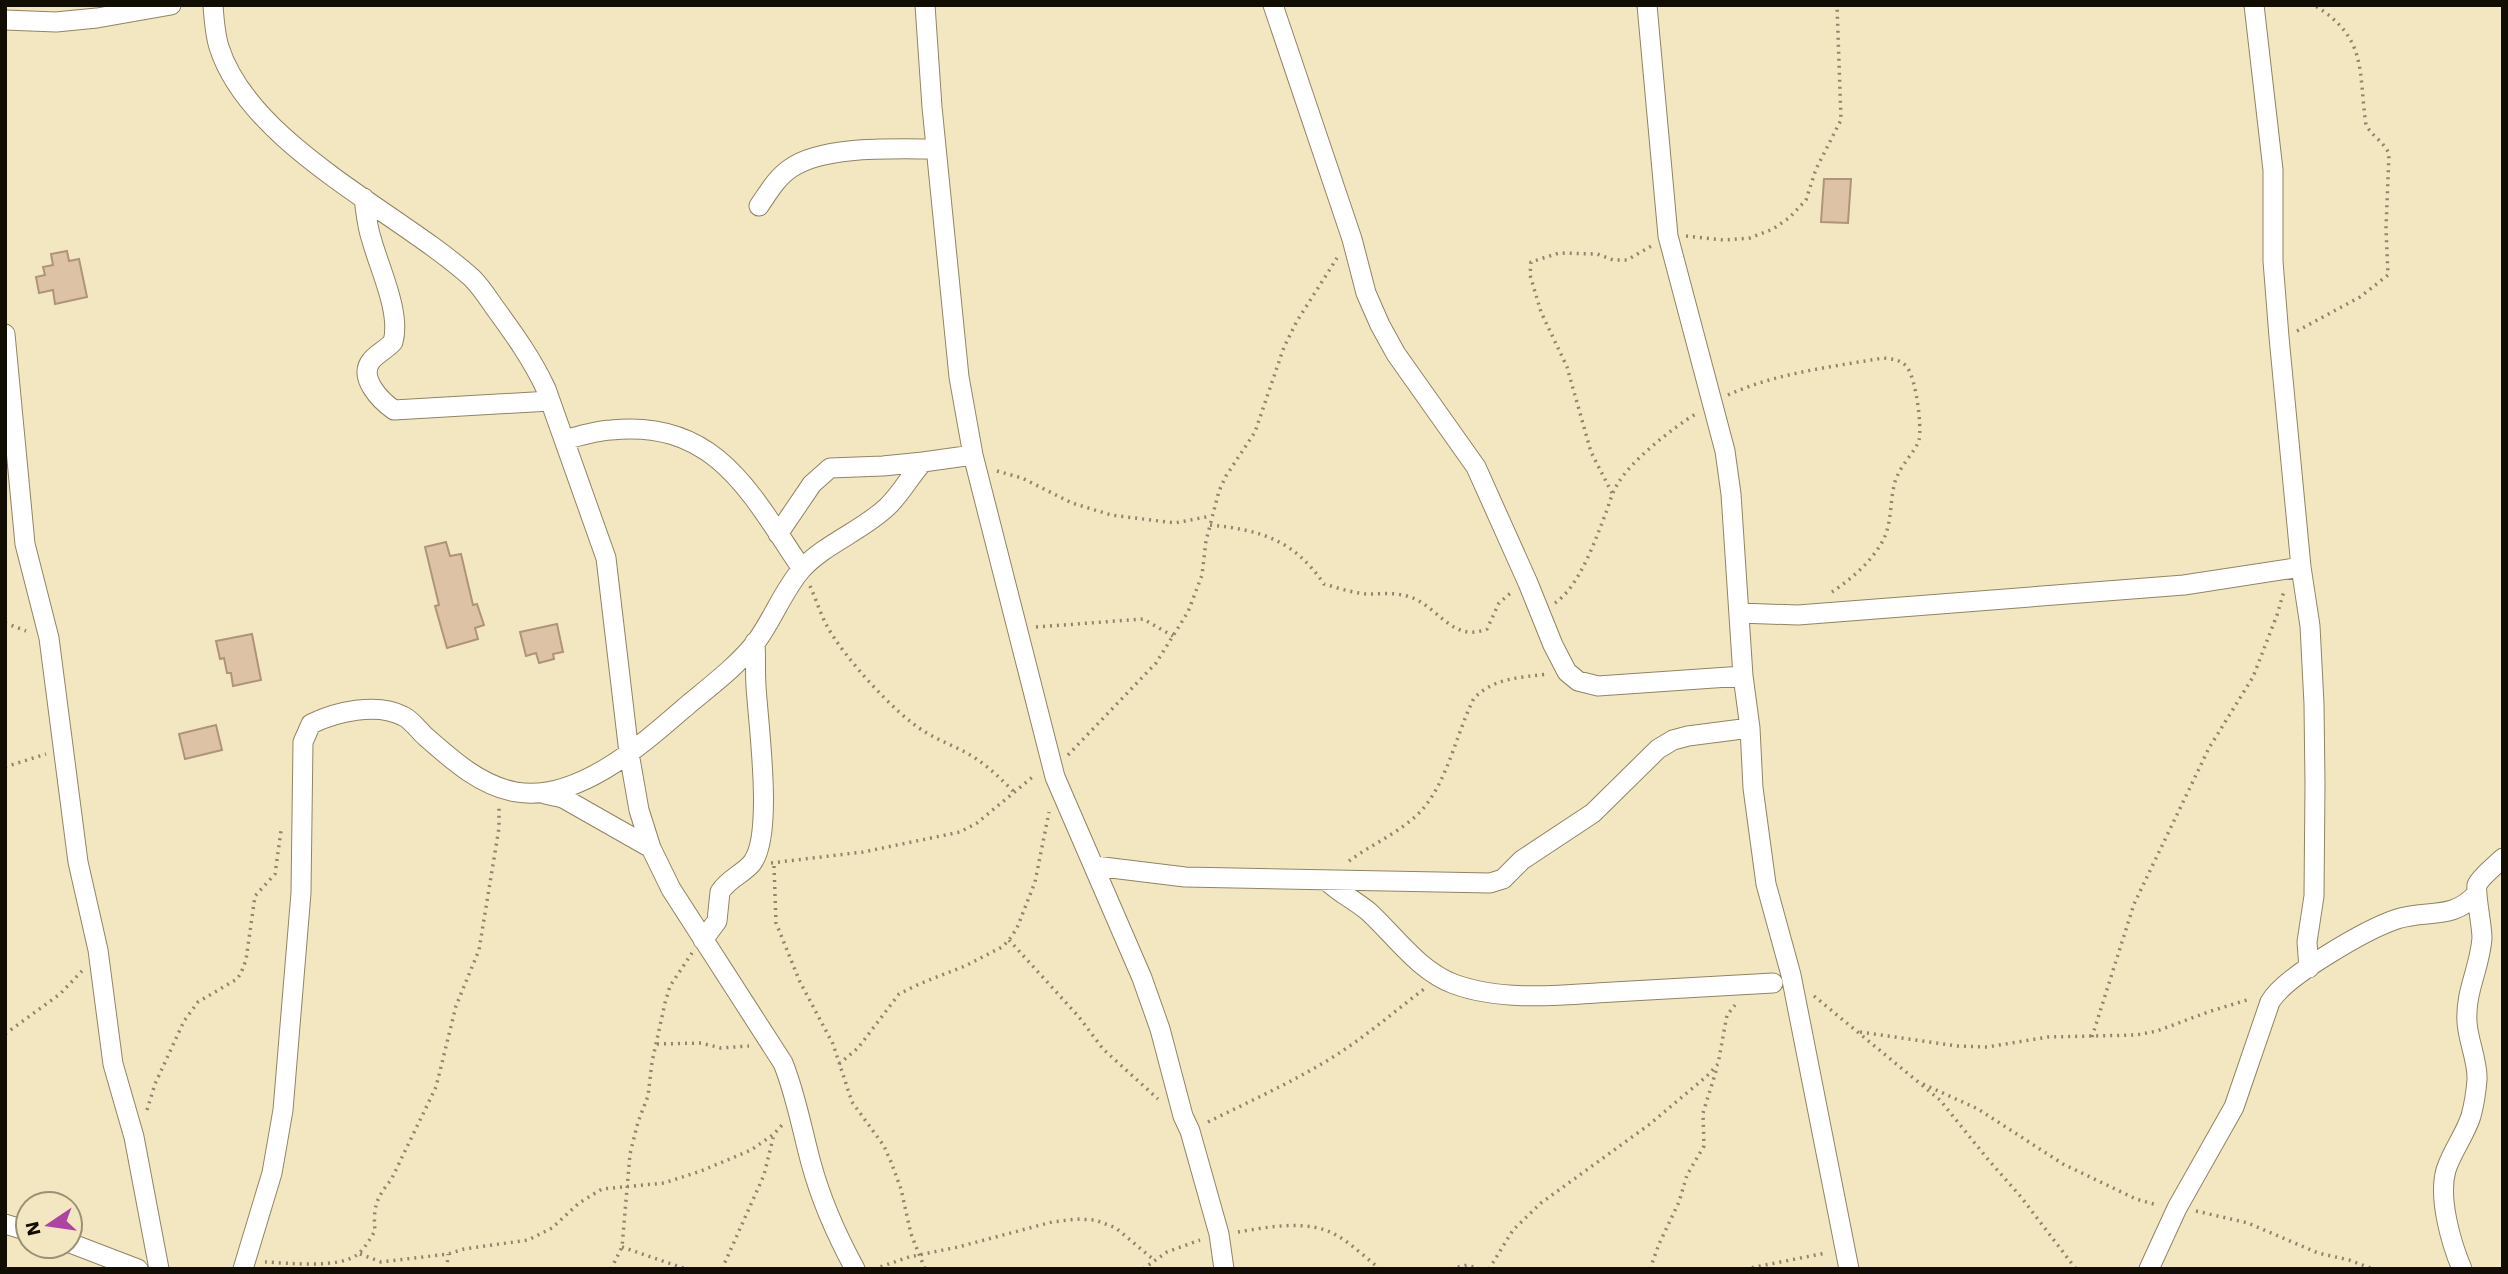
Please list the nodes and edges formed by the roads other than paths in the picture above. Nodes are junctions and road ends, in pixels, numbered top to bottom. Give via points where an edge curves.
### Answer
1 (171, 5) edge
2 (214, 5) edge
3 (925, 5) edge
4 (1273, 5) edge
5 (1647, 5) edge
6 (2254, 5) edge
7 (5, 20) edge
8 (936, 149) junction
9 (364, 198) junction
10 (759, 206) dead end
11 (5, 334) edge
12 (550, 401) junction
13 (564, 440) junction
14 (974, 459) junction
15 (923, 462) junction
16 (778, 534) junction
17 (2296, 568) junction
18 (802, 569) junction
19 (1739, 613) junction
20 (755, 642) junction
21 (1742, 676) junction
22 (1750, 728) junction
23 (629, 753) junction
24 (540, 793) junction
25 (651, 848) junction
26 (2503, 859) edge
27 (1095, 866) junction
28 (1326, 880) junction
29 (2477, 893) junction
30 (703, 941) junction
31 (2309, 968) junction
32 (1773, 983) dead end
33 (84, 1248) edge
34 (1847, 1259) edge
35 (244, 1265) edge
36 (138, 1269) edge
37 (159, 1269) edge
38 (855, 1269) edge
39 (1224, 1269) edge
40 (2149, 1269) edge
41 (2462, 1269) edge

1 - 7 street via 70,21
2 - 9 street via 219,49 255,107 303,153
3 - 8 street
4 - 21 street via 1380,325 1476,467 1567,672 1578,681 1598,685
5 - 19 street via 1668,236 1726,451
6 - 17 street via 2273,170 2273,261
8 - 10 street via 881,149 802,161 788,170
8 - 14 street via 959,377
9 - 12 street via 474,280 528,353
9 - 12 street via 395,328 393,342 367,368 369,383 381,401 394,410
11 - 37 street via 25,544 49,638 78,862 97,950 113,1064 134,1137
12 - 13 street
13 - 16 street via 610,430 645,429 694,441 743,483
13 - 23 street via 606,558
14 - 15 street
14 - 27 street via 1053,770
15 - 16 street via 830,468 812,484
15 - 18 street via 886,508
16 - 18 street
17 - 19 street via 2184,585 1798,615
17 - 31 street via 2310,626 2314,704 2314,896 2307,942
18 - 20 street
19 - 21 street
20 - 23 street via 717,681
20 - 30 street via 763,812 760,842 753,862 720,892 717,921
21 - 22 street
22 - 28 street via 1688,736 1658,749 1593,813 1499,881
22 - 34 street via 1766,884 1791,975
23 - 24 street via 573,785
23 - 25 street
24 - 25 street via 563,798
24 - 35 street via 493,786 404,716 365,710 327,716 311,724 303,742 301,893 283,1110 272,1173
25 - 30 street
26 - 29 street via 2478,883
27 - 28 street via 1185,877
27 - 39 street via 1160,1029 1219,1234
28 - 32 street via 1366,910 1424,966 1470,989 1542,996
29 - 31 street via 2454,910 2399,918 2378,927
29 - 41 street via 2482,938 2466,1003 2477,1075 2475,1096 2470,1119 2445,1172 2450,1241
30 - 38 street via 773,1044 791,1083 826,1208
31 - 40 street via 2270,1002 2234,1107 2177,1208
33 - 36 street

